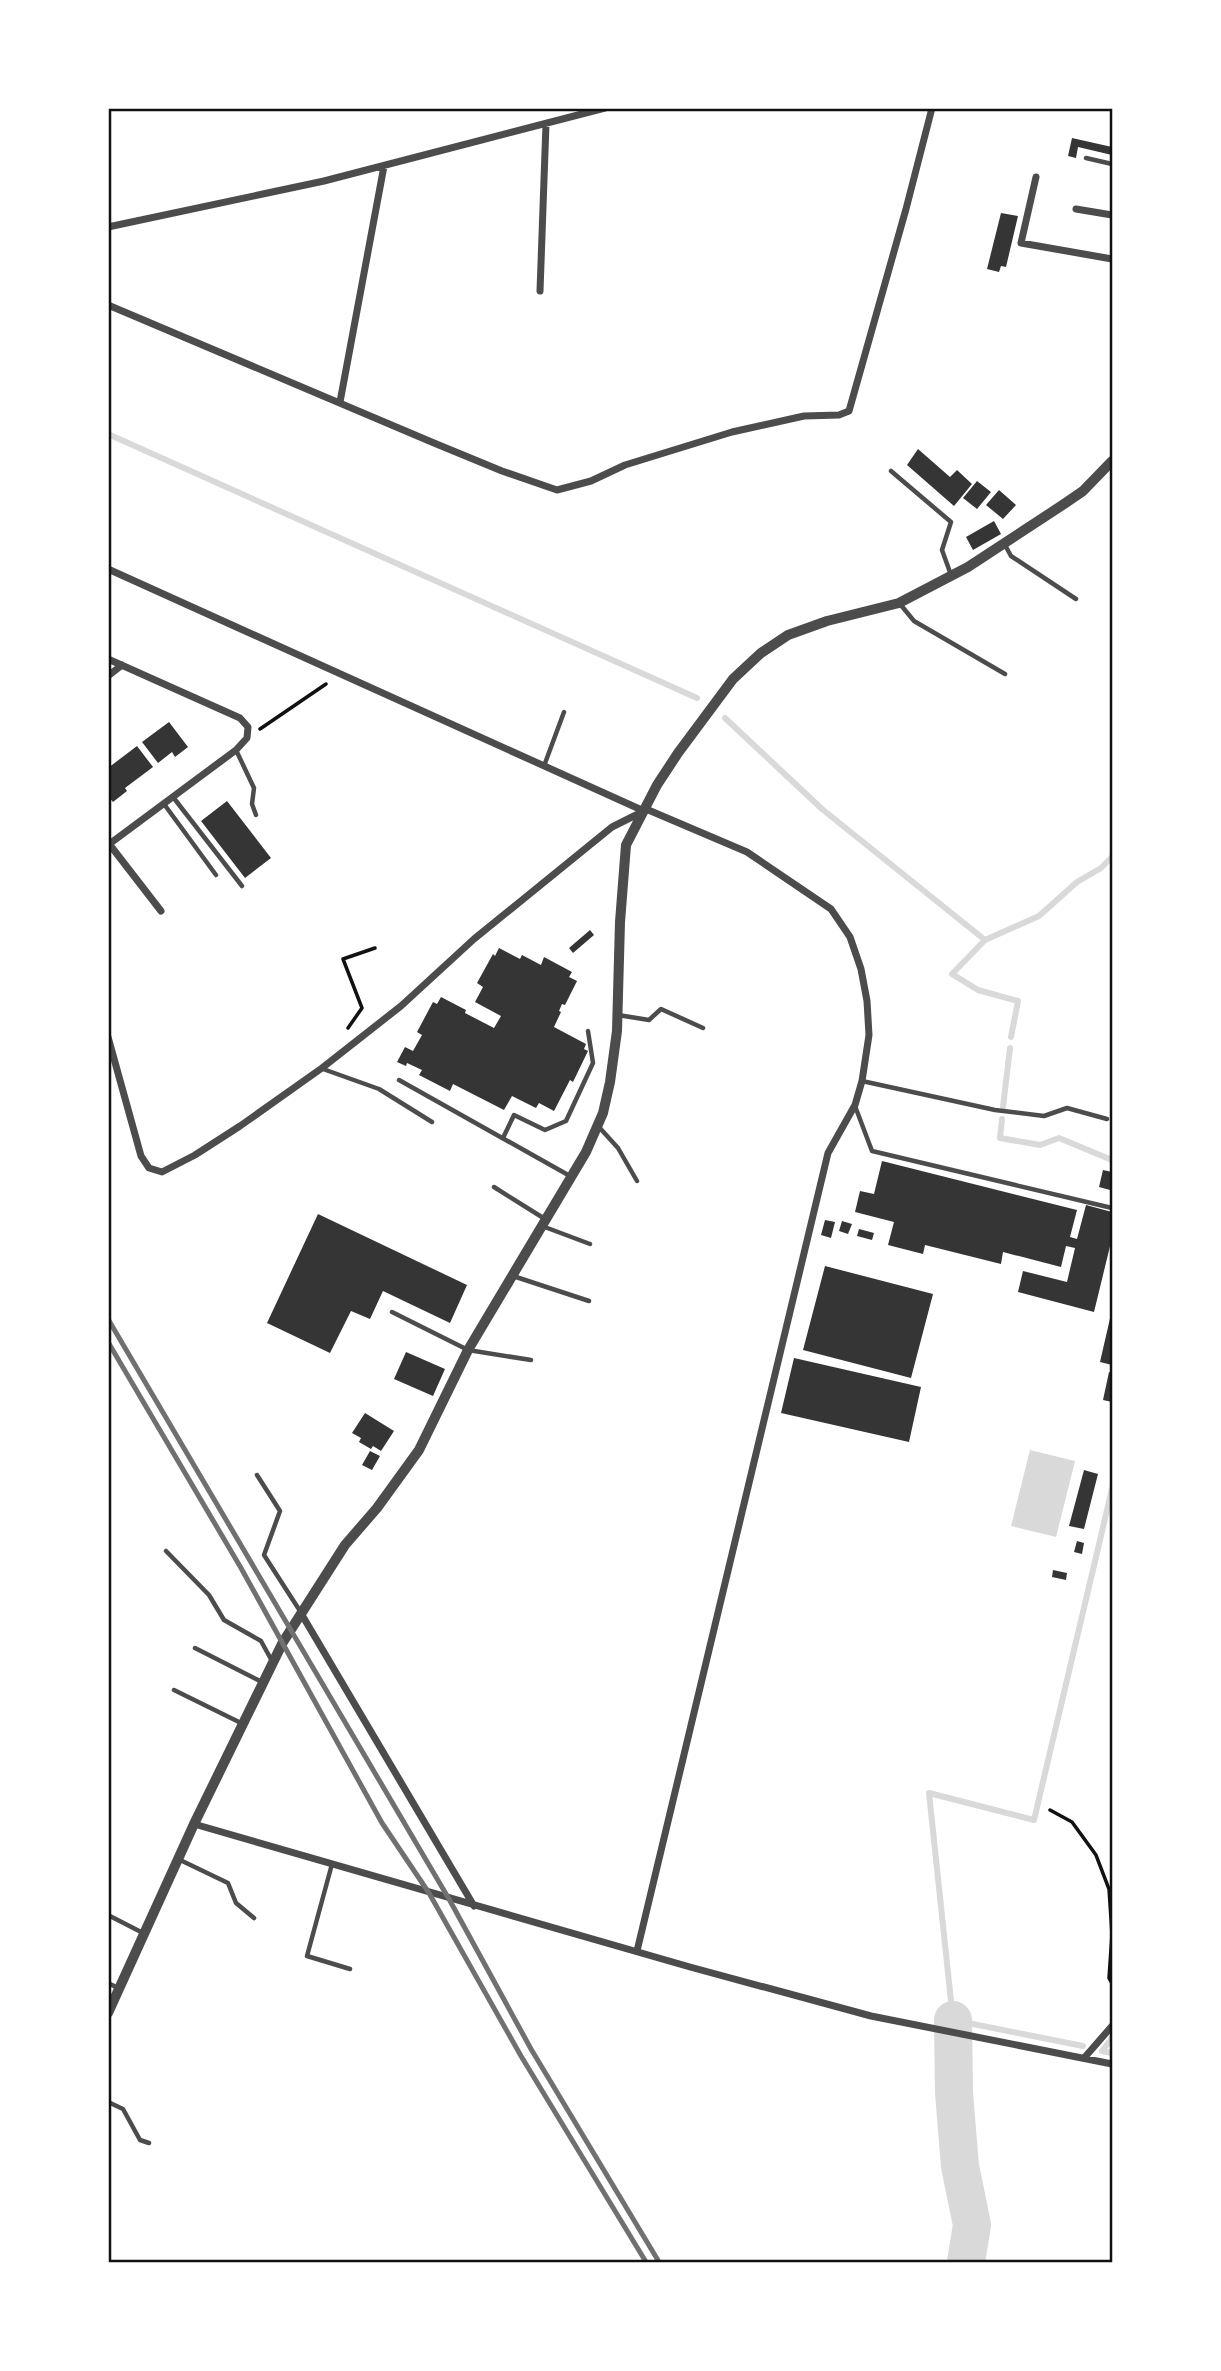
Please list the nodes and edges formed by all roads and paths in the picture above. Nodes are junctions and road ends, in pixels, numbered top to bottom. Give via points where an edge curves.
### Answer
1 (605, 108) edge
2 (932, 108) edge
3 (546, 124) junction
4 (1086, 158) dead end
5 (1112, 163) edge
6 (384, 166) junction
7 (1036, 177) dead end
8 (1076, 209) dead end
9 (1112, 215) edge
10 (108, 227) edge
11 (1112, 258) edge
12 (540, 291) dead end
13 (108, 305) edge
14 (340, 402) junction
15 (1112, 461) edge
16 (891, 471) dead end
17 (1005, 544) junction
18 (108, 569) edge
19 (951, 576) junction
20 (1076, 599) dead end
21 (900, 603) junction
22 (108, 659) edge
23 (122, 665) junction
24 (1005, 674) dead end
25 (108, 676) edge
26 (320, 687) dead end
27 (564, 712) dead end
28 (247, 738) junction
29 (236, 750) junction
30 (544, 766) junction
31 (173, 797) junction
32 (164, 804) junction
33 (645, 810) junction
34 (256, 815) dead end
35 (109, 845) edge
36 (216, 874) dead end
37 (242, 886) dead end
38 (161, 911) dead end
39 (374, 948) dead end
40 (617, 1015) junction
41 (703, 1028) dead end
42 (587, 1031) dead end
43 (108, 1037) edge
44 (351, 1045) junction
45 (322, 1068) junction
46 (399, 1080) dead end
47 (862, 1081) junction
48 (855, 1105) junction
49 (1107, 1119) dead end
50 (432, 1122) dead end
51 (598, 1125) junction
52 (503, 1138) junction
53 (571, 1176) junction
54 (637, 1181) dead end
55 (494, 1187) dead end
56 (1112, 1208) edge
57 (543, 1223) junction
58 (590, 1244) dead end
59 (512, 1275) junction
60 (589, 1301) dead end
61 (392, 1312) dead end
62 (468, 1350) junction
63 (531, 1360) dead end
64 (257, 1475) dead end
65 (166, 1551) dead end
66 (302, 1615) junction
67 (195, 1648) dead end
68 (273, 1662) junction
69 (263, 1682) junction
70 (174, 1690) dead end
71 (242, 1724) junction
72 (1050, 1810) dead end
73 (194, 1824) junction
74 (177, 1859) junction
75 (332, 1864) junction
76 (474, 1906) junction
77 (108, 1915) edge
78 (254, 1918) dead end
79 (143, 1933) junction
80 (637, 1951) junction
81 (350, 1969) dead end
82 (1112, 1983) edge
83 (114, 1986) edge
84 (108, 2013) edge
85 (1112, 2026) edge
86 (1085, 2057) junction
87 (1112, 2064) edge
88 (108, 2102) edge
89 (149, 2143) dead end

1 - 3 street
2 - 14 street via 849,411 732,432 557,489 502,471
3 - 6 street
3 - 12 street
4 - 5 lane
6 - 10 street
6 - 14 street
7 - 11 street via 1021,243
8 - 9 street
13 - 14 street
15 - 17 street via 1083,491
16 - 19 lane via 951,522 942,550
17 - 19 street
17 - 20 lane via 1011,556
18 - 30 street
19 - 21 street
21 - 24 lane via 914,621
21 - 33 street via 827,621 789,635 761,653 704,716
22 - 23 street
23 - 25 street
23 - 28 street via 240,718 248,727
26 - 28 path
27 - 30 lane
28 - 29 street
29 - 31 street
29 - 34 lane via 254,788
30 - 33 street
31 - 32 street
31 - 37 lane
32 - 35 street
32 - 36 lane
33 - 40 street via 624,858
33 - 44 street via 612,827
33 - 47 street via 747,852 831,909 850,937 867,1002 869,1035
35 - 38 street
39 - 44 path via 343,959 362,1008 345,1033
40 - 41 lane via 649,1020 661,1009
40 - 51 street via 610,1082
42 - 52 lane via 593,1063 566,1121 545,1130 514,1115
43 - 45 street via 141,1156 149,1168 162,1172 240,1126
44 - 45 street
45 - 50 lane via 379,1089
46 - 52 lane
47 - 48 street
47 - 49 lane via 1010,1113 1044,1116 1067,1108
48 - 56 lane via 872,1151
48 - 80 street via 828,1153
51 - 53 street
51 - 54 lane
52 - 53 lane
53 - 57 street
55 - 57 lane
57 - 58 lane
57 - 59 street
59 - 60 lane
59 - 62 street
61 - 62 lane
62 - 63 lane
62 - 66 street via 419,1450 345,1545
64 - 66 lane via 280,1511 264,1555
65 - 68 lane via 209,1595 223,1620 261,1641
66 - 68 street
66 - 76 street
67 - 69 lane
68 - 69 street
69 - 71 street
70 - 71 lane
71 - 73 street
72 - 82 path via 1072,1822 1096,1855 1109,1889
73 - 74 street
73 - 75 street
74 - 78 lane via 229,1883 236,1903
74 - 79 street
75 - 76 street
75 - 81 lane via 307,1956
76 - 80 street
77 - 79 lane
79 - 83 street
80 - 86 street via 871,2016
83 - 84 street
85 - 86 street
86 - 87 street
88 - 89 lane via 122,2109 140,2140

